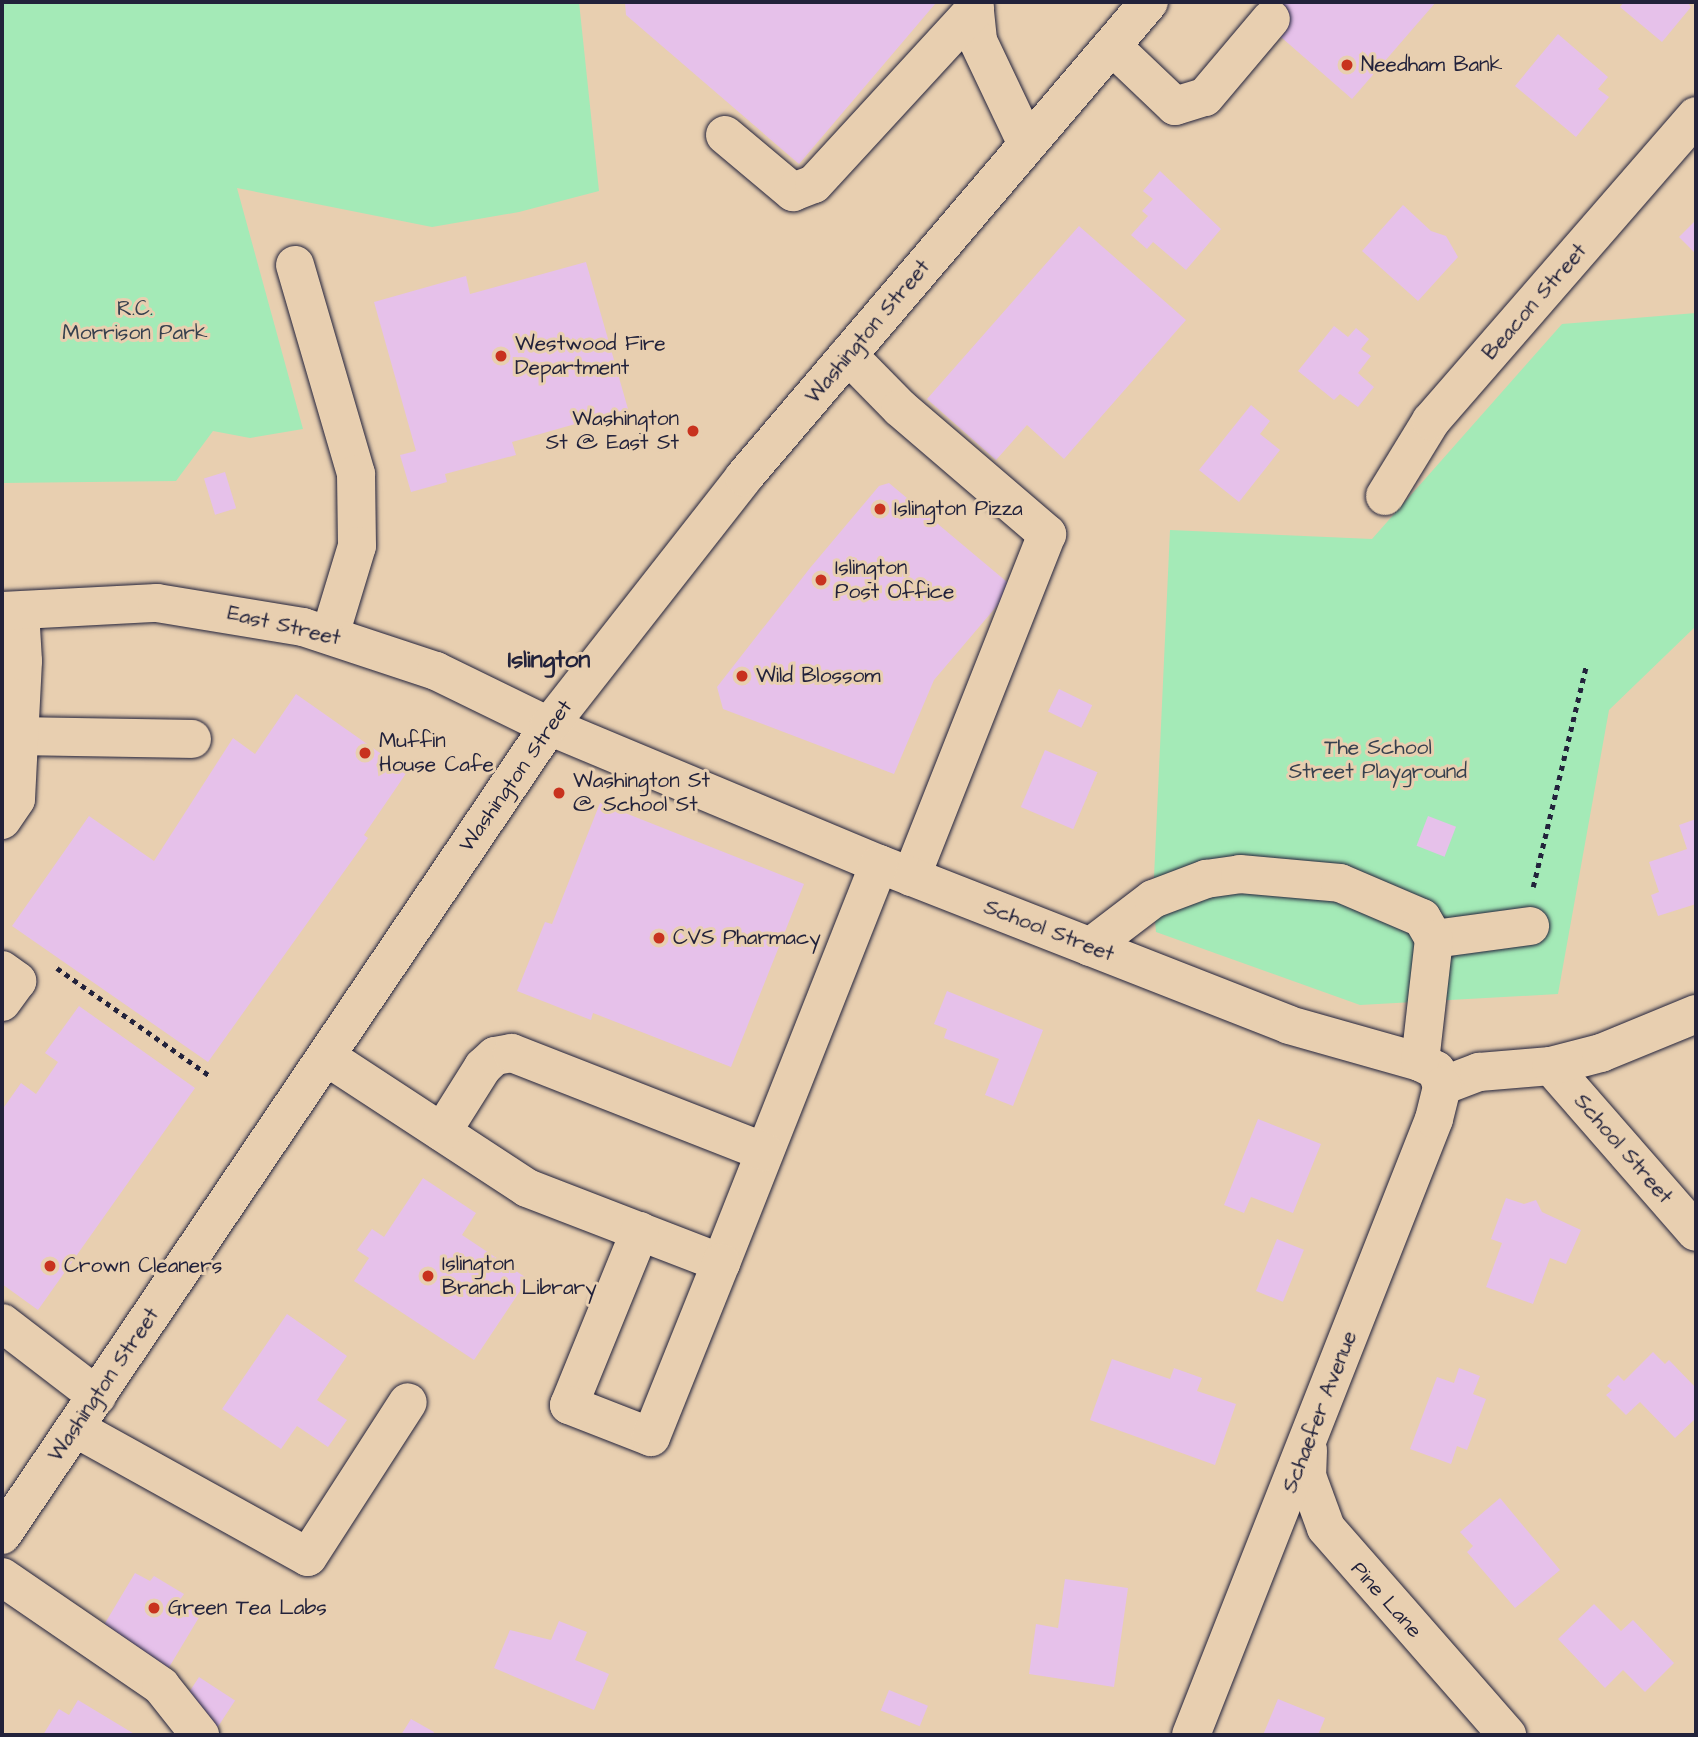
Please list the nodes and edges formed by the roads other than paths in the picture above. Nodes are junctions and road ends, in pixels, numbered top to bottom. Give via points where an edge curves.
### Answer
1 (1149, 2) edge
2 (974, 5) edge
3 (1271, 19) dead end
4 (1112, 46) junction
5 (1696, 116) edge
6 (725, 135) dead end
7 (1027, 144) junction
8 (295, 265) dead end
9 (848, 355) junction
10 (1385, 496) dead end
11 (11, 611) edge
12 (330, 635) junction
13 (549, 726) junction
14 (19, 736) junction
15 (192, 739) dead end
16 (2, 820) edge
17 (895, 871) junction
18 (1531, 926) road end
19 (1434, 939) junction
20 (1090, 947) junction
21 (2, 970) edge
22 (2, 1002) edge
23 (1696, 1014) edge
24 (327, 1056) junction
25 (1551, 1066) junction
26 (1431, 1074) junction
27 (442, 1132) junction
28 (764, 1152) junction
29 (640, 1231) junction
30 (1696, 1232) edge
31 (721, 1264) junction
32 (2, 1323) edge
33 (97, 1396) junction
34 (408, 1402) dead end
35 (75, 1428) junction
36 (1308, 1444) junction
37 (2, 1535) edge
38 (2, 1577) edge
39 (200, 1735) edge
40 (1191, 1735) edge
41 (1507, 1735) edge

1 - 4 street, Washington Street
2 - 6 street via 814,184 793,192
2 - 7 street via 978,40
3 - 4 street via 1205,97 1175,106
4 - 7 street, Washington Street
5 - 10 street, Beacon Street via 1431,421
7 - 9 street, Washington Street
8 - 12 street via 356,474 357,546
9 - 13 street, Washington Street via 681,555
9 - 17 street via 900,408 1047,534
11 - 12 street, East Street via 157,603
11 - 14 street
12 - 13 street, East Street via 436,671
13 - 17 street, School Street
13 - 24 street, Washington Street
14 - 15 street
14 - 16 street via 16,799
17 - 20 street, School Street
17 - 28 street
18 - 19 street
19 - 20 street via 1422,918 1340,883 1240,874 1206,879 1153,899
19 - 26 street, Schaefer Avenue
20 - 26 street, School Street via 1289,1026
21 - 22 street via 17,981
23 - 25 street, School Street via 1601,1053
24 - 27 street
24 - 33 street, Washington Street
25 - 26 street, School Street
25 - 30 street, School Street
26 - 36 street, Schaefer Avenue via 1434,1119
27 - 28 street via 483,1067 495,1056 512,1053
27 - 29 street via 527,1188
28 - 31 street
29 - 31 street
29 - 31 street via 569,1405 651,1437
32 - 33 street
33 - 35 street, Washington Street
34 - 35 street via 308,1557
35 - 37 street, Washington Street
36 - 40 street, Schaefer Avenue
36 - 41 street, Pine Lane via 1307,1476 1326,1528
38 - 39 street via 161,1686

